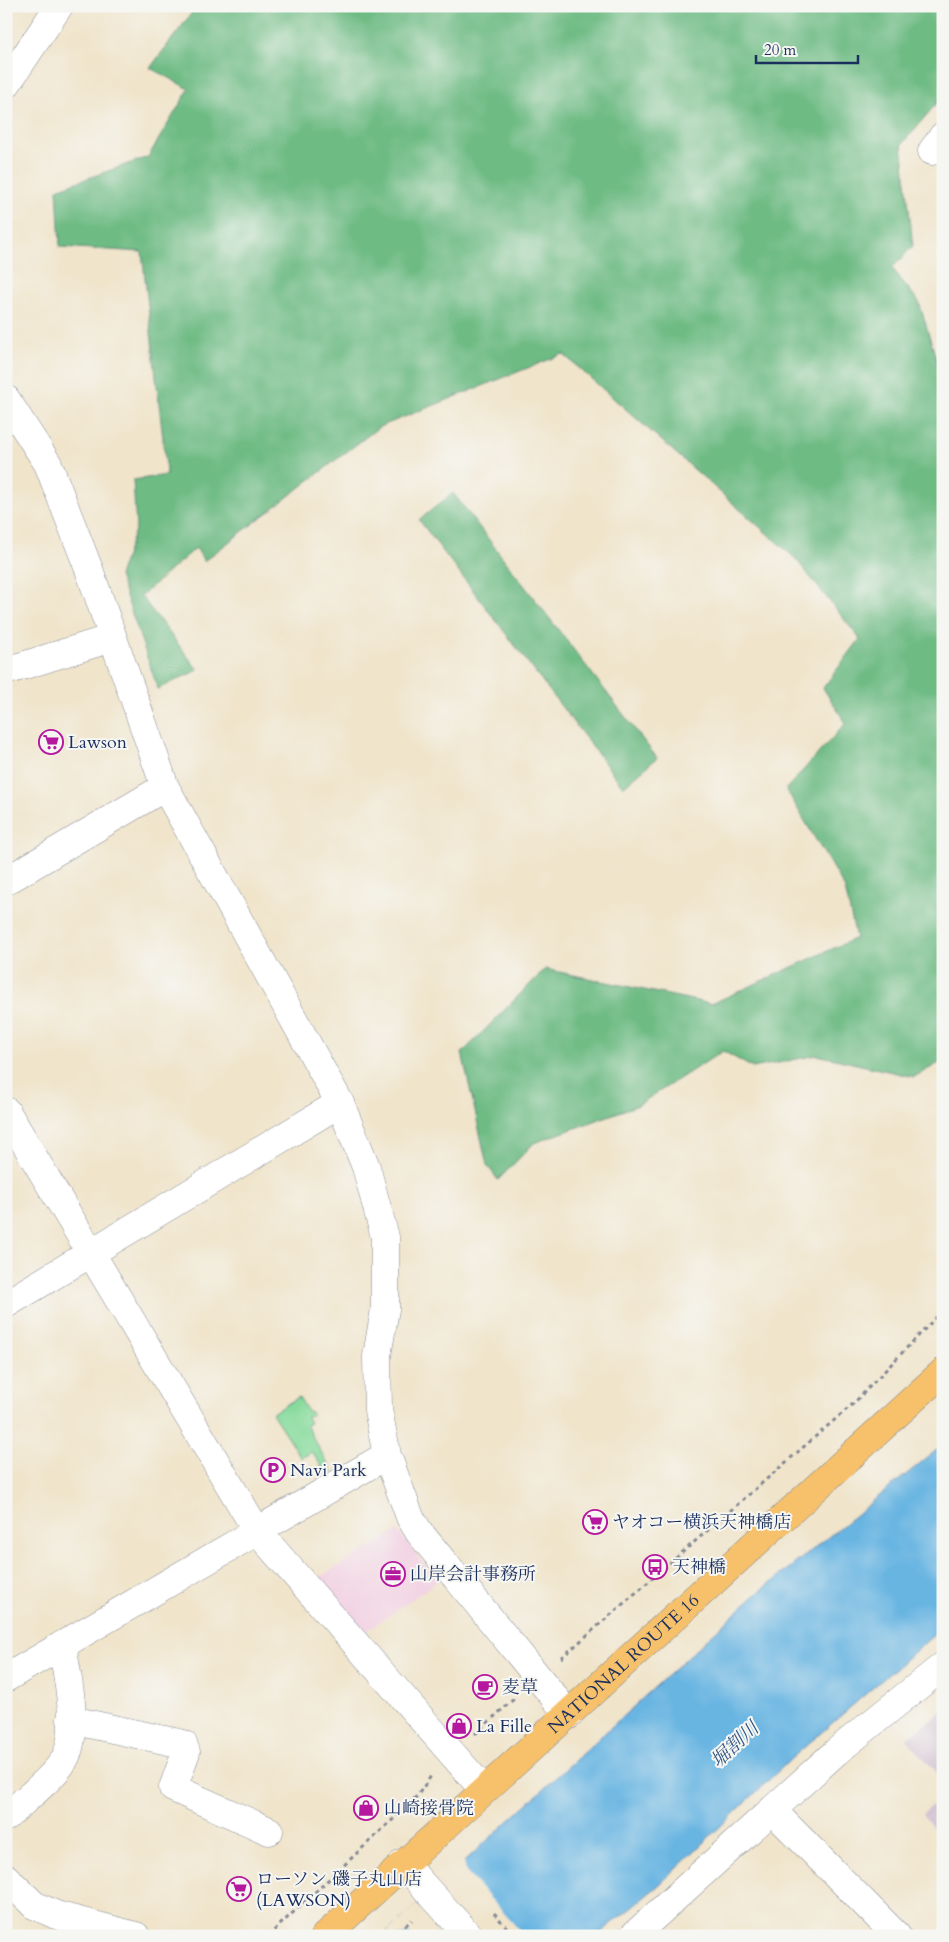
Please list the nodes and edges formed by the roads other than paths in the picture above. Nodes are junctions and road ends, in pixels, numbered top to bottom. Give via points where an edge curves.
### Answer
1 (59, 6) edge
2 (6, 85) edge
3 (6, 399) edge
4 (112, 638) junction
5 (6, 671) edge
6 (165, 786) junction
7 (6, 882) edge
8 (340, 1103) junction
9 (6, 1111) edge
10 (91, 1254) junction
11 (6, 1304) edge
12 (943, 1372) edge
13 (387, 1454) junction
14 (258, 1531) junction
15 (62, 1645) junction
16 (943, 1666) edge
17 (6, 1678) edge
18 (569, 1715) junction
19 (71, 1720) junction
20 (484, 1790) junction
21 (772, 1810) junction
22 (6, 1817) edge
23 (269, 1831) dead end
24 (403, 1863) junction
25 (6, 1878) edge
26 (136, 1936) edge
27 (325, 1936) edge
28 (469, 1936) edge
29 (633, 1936) edge
30 (897, 1936) edge

1 - 2 street
3 - 4 street via 48,464
4 - 5 street
4 - 6 street
6 - 7 street
6 - 8 street
8 - 10 street
8 - 13 street via 366,1168 385,1237 385,1309 377,1356 378,1410
9 - 10 street
10 - 11 street
10 - 14 street
12 - 18 highway, NATIONAL ROUTE 16
13 - 14 street
13 - 18 street via 410,1517 419,1532
14 - 15 street
14 - 20 street
15 - 17 street
15 - 19 street
16 - 21 street via 872,1721
18 - 20 highway, NATIONAL ROUTE 16
19 - 22 street via 71,1738 63,1763
19 - 23 street via 183,1744 186,1752 173,1788
20 - 24 highway, NATIONAL ROUTE 16
21 - 29 street
21 - 30 street
24 - 27 highway, NATIONAL ROUTE 16
24 - 28 street
25 - 26 street via 34,1905 56,1915

